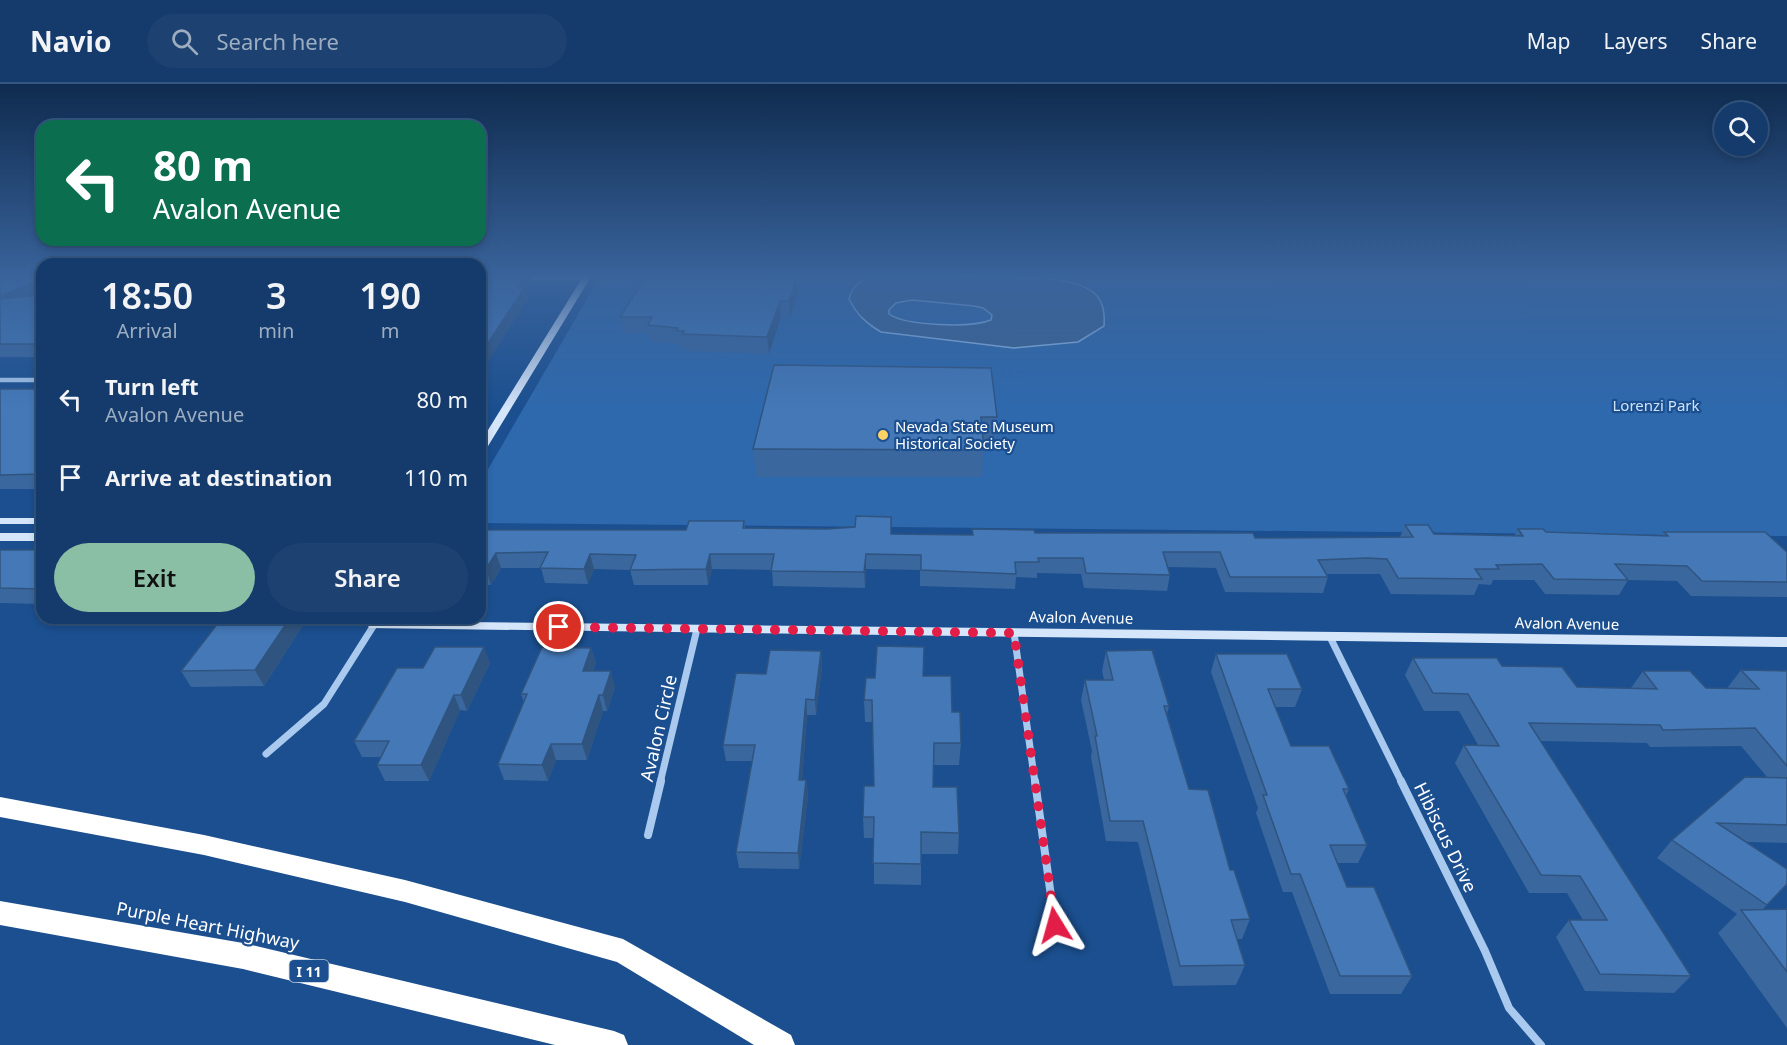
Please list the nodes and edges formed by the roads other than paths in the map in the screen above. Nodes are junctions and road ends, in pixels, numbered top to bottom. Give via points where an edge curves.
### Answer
1 (561, 320) edge
2 (0, 380) edge
3 (36, 380) edge
4 (486, 441) edge
5 (36, 520) edge
6 (0, 521) edge
7 (0, 537) edge
8 (36, 537) edge
9 (486, 623) edge
10 (374, 624) edge
11 (697, 629) junction
12 (1014, 633) junction
13 (1330, 637) junction
14 (1787, 642) edge
15 (266, 754) dead end
16 (0, 807) edge
17 (648, 835) dead end
18 (0, 913) edge
19 (1055, 925) dead end
20 (614, 1045) edge
21 (781, 1045) edge
22 (1541, 1045) edge

1 - 4 street
2 - 3 street
5 - 6 street
7 - 8 street
9 - 11 street, Avalon Avenue
10 - 15 street via 324,704
11 - 12 street, Avalon Avenue
11 - 17 street, Avalon Circle
12 - 13 street, Avalon Avenue
12 - 19 street
13 - 14 street, Avalon Avenue
13 - 22 street, Hibiscus Drive via 1485,951 1509,1008
16 - 21 highway via 204,845 405,891 624,951
18 - 20 highway, Purple Heart Highway / I 11 via 243,956

